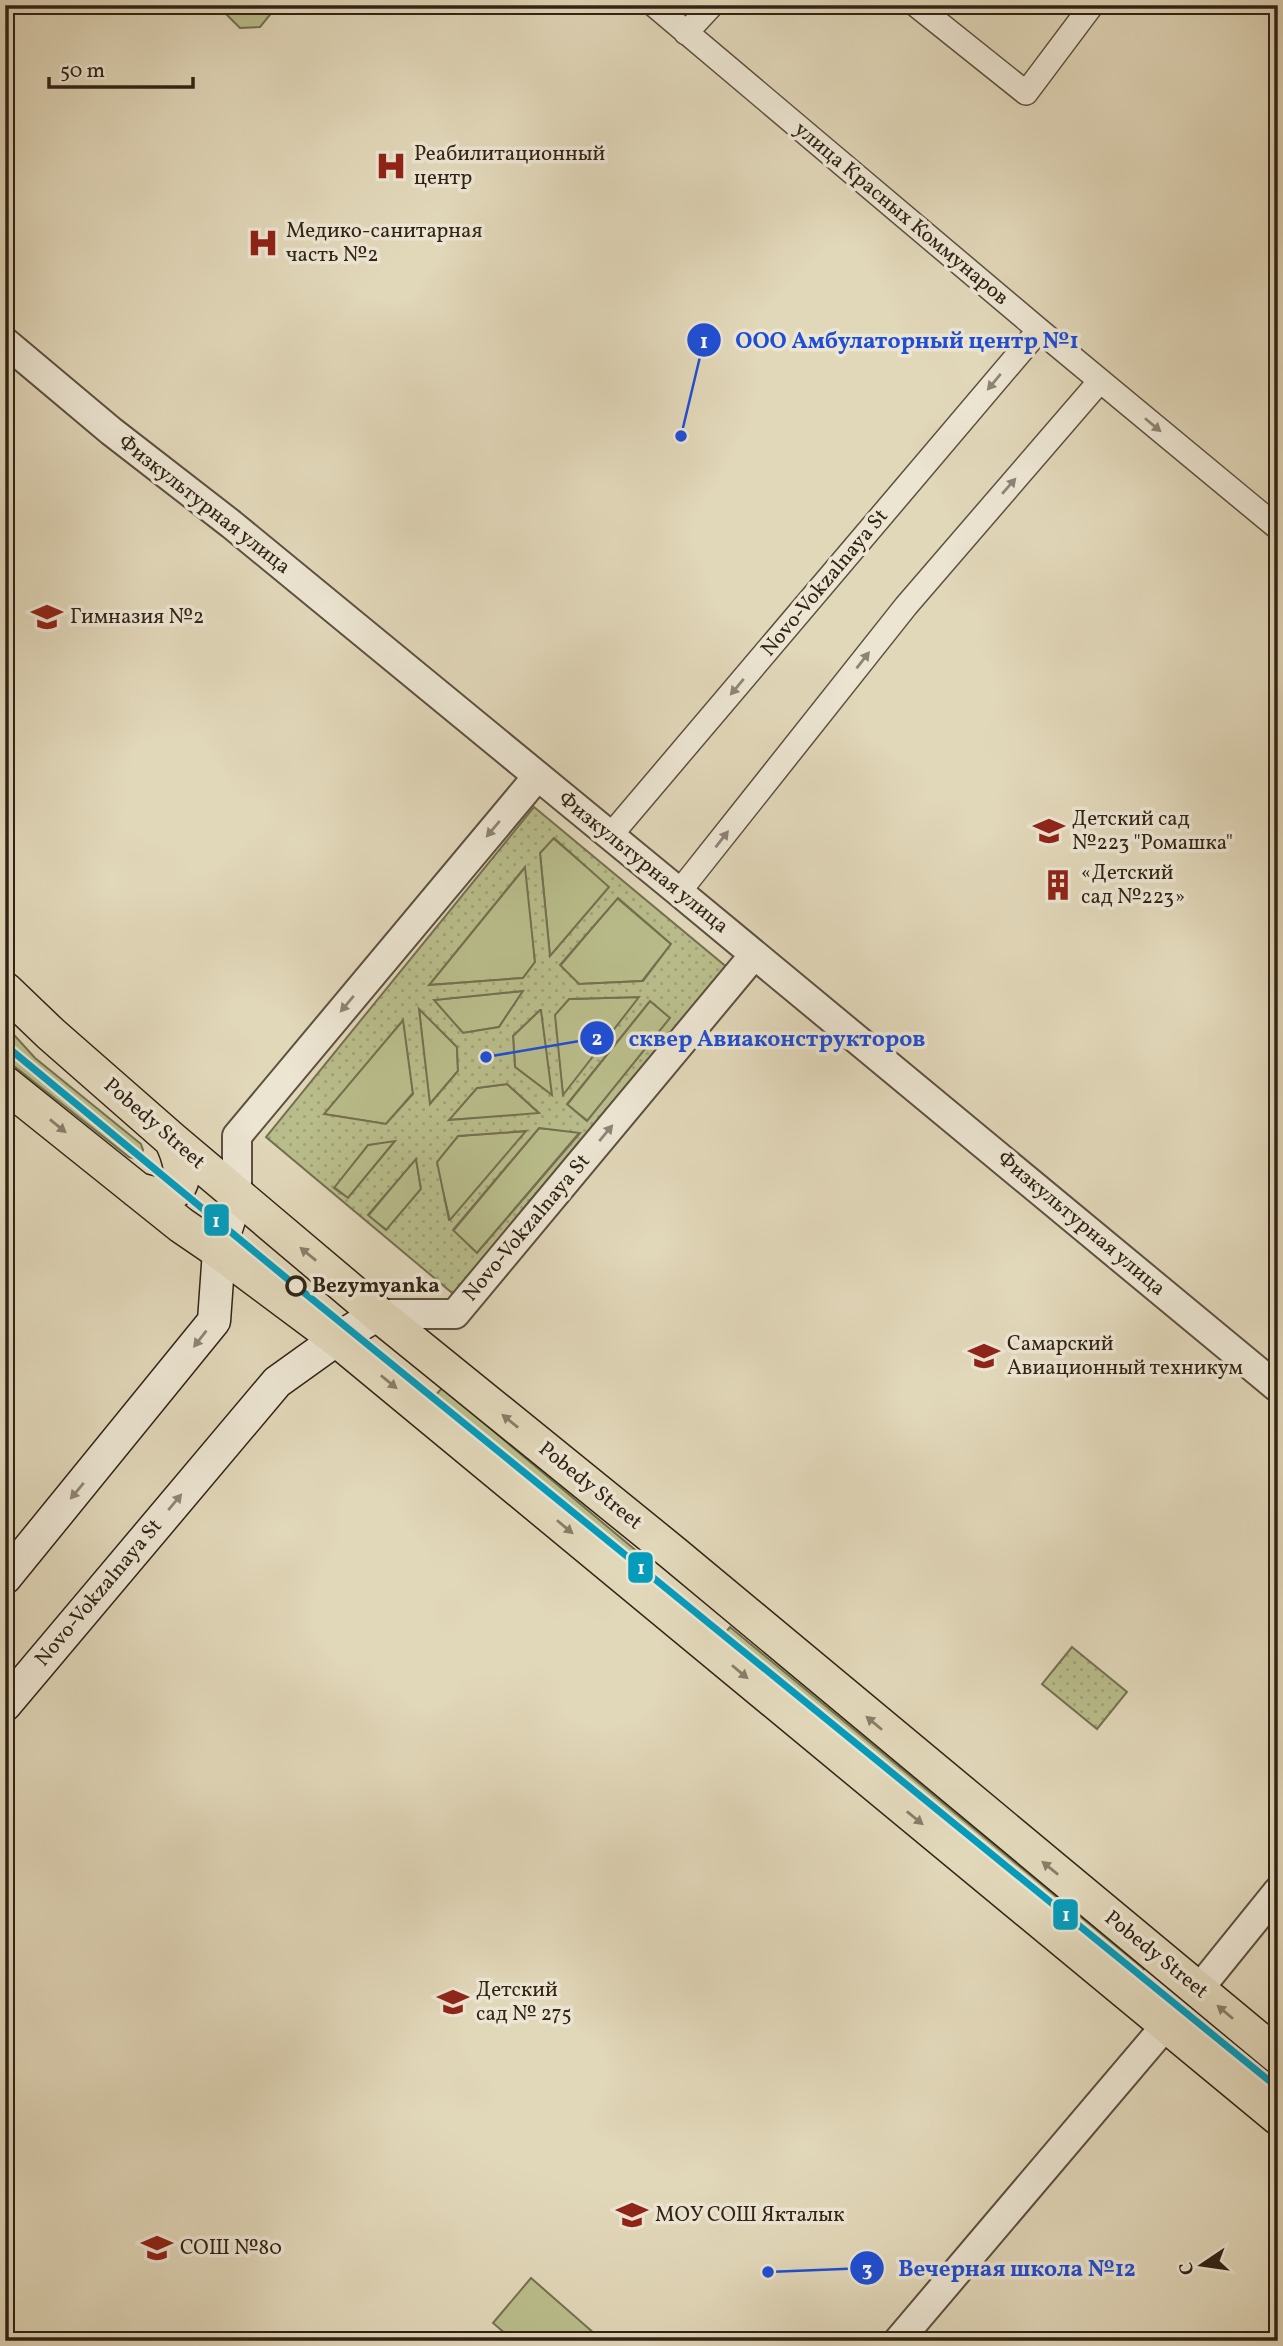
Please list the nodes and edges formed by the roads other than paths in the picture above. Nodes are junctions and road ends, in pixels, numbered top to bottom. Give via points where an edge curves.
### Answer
1 (654, 5) edge
2 (712, 5) edge
3 (916, 5) edge
4 (1093, 5) edge
5 (686, 33) junction
6 (1039, 330) junction
7 (5, 342) edge
8 (1100, 381) junction
9 (1278, 528) edge
10 (537, 777) junction
11 (610, 836) junction
12 (679, 892) junction
13 (754, 955) junction
14 (5, 990) edge
15 (5, 1084) edge
16 (172, 1140) junction
17 (137, 1190) junction
18 (237, 1195) junction
19 (219, 1251) junction
20 (378, 1314) junction
21 (337, 1339) junction
22 (1278, 1388) edge
23 (674, 1555) junction
24 (5, 1578) edge
25 (643, 1591) junction
26 (736, 1608) junction
27 (708, 1645) junction
28 (5, 1705) edge
29 (1278, 1891) edge
30 (1198, 1990) junction
31 (1167, 2024) junction
32 (1278, 2056) edge
33 (1278, 2116) edge
34 (898, 2341) edge

1 - 5 street, улица Красных Коммунаров
2 - 5 street
3 - 4 street via 1026,93
5 - 6 street, улица Красных Коммунаров
6 - 8 street, улица Красных Коммунаров
6 -> 11 street, Novo-Vokzalnaya St
7 - 10 street, Физкультурная улица
8 -> 9 street, улица Красных Коммунаров
12 -> 8 street via 906,606
10 - 11 street, Физкультурная улица
10 -> 18 street via 237,1136
11 - 12 street, Физкультурная улица
12 - 13 street, Физкультурная улица
20 -> 13 street, Novo-Vokzalnaya St via 455,1314
13 - 22 street, Физкультурная улица
14 - 16 main road, Pobedy Street
15 -> 17 main road
16 - 17 main road via 183,1175 177,1188 166,1195
16 - 18 main road, Pobedy Street
17 - 19 main road
18 - 19 main road
20 -> 18 main road, Pobedy Street
19 - 21 main road
19 -> 24 main road via 214,1321
20 - 21 main road, Novo-Vokzalnaya St
23 -> 20 main road, Pobedy Street
21 -> 25 main road
28 -> 21 main road, Novo-Vokzalnaya St via 276,1382
23 - 25 main road via 677,1572 671,1586 659,1594
23 - 26 main road, Pobedy Street
25 - 27 main road
26 - 27 main road via 721,1604 702,1612 698,1622
30 -> 26 main road, Pobedy Street
27 -> 31 main road
29 - 30 street
30 - 31 main road
32 -> 30 main road, Pobedy Street
31 - 33 main road
31 - 34 street

